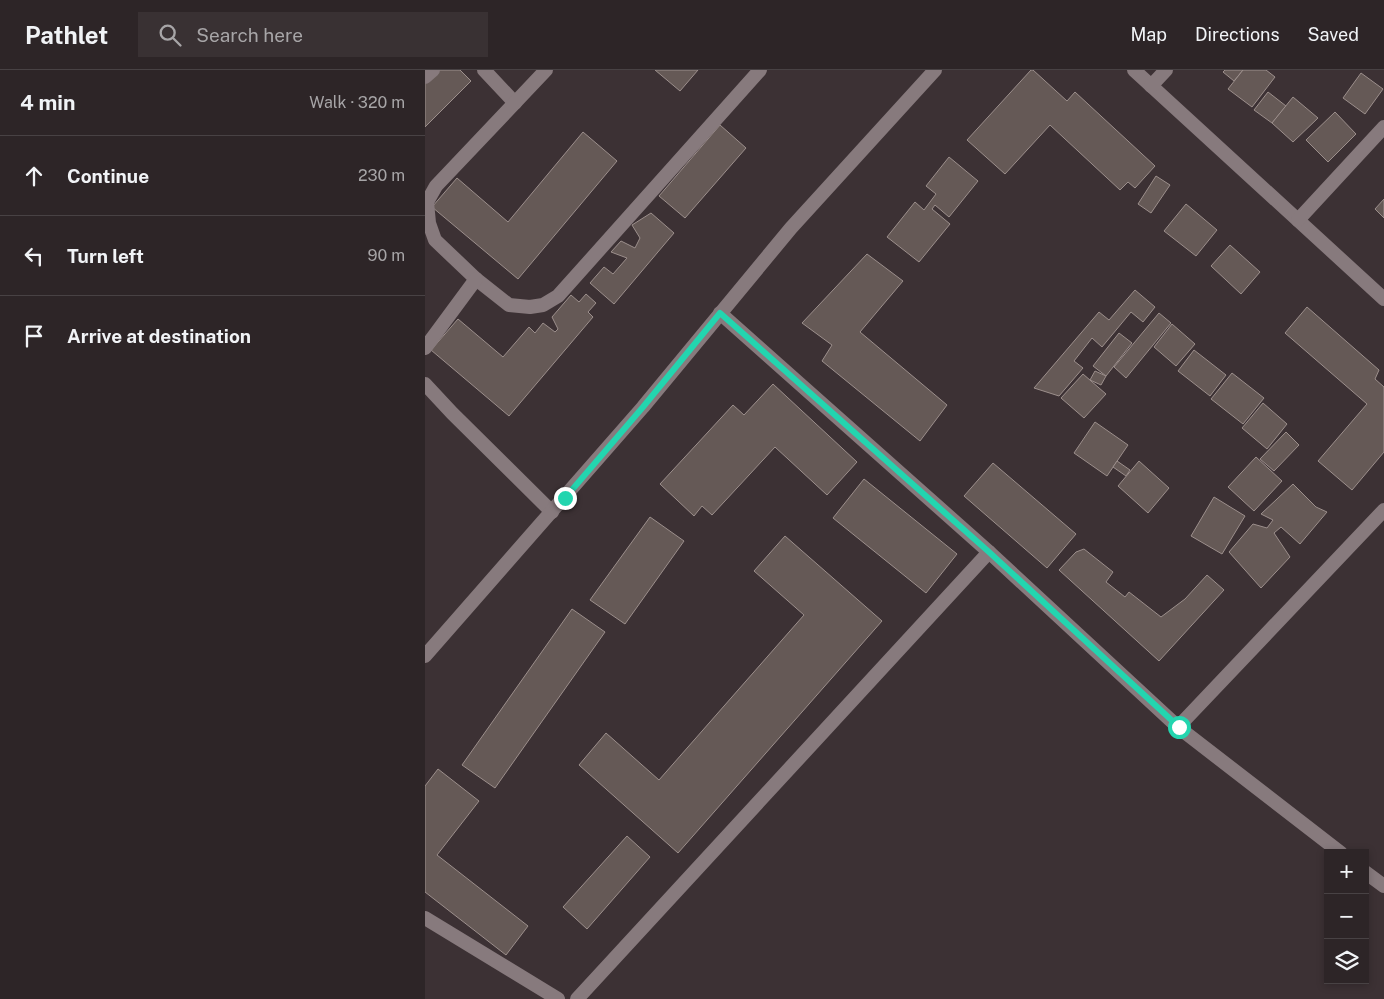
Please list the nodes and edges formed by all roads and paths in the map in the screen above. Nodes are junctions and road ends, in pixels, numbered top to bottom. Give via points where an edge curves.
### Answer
1 (433, 70) edge
2 (484, 70) edge
3 (547, 70) edge
4 (760, 70) edge
5 (935, 70) edge
6 (1134, 70) edge
7 (1166, 70) edge
8 (425, 77) edge
9 (1151, 86) junction
10 (515, 103) junction
11 (1384, 127) edge
12 (1297, 220) junction
13 (476, 279) junction
14 (1384, 299) edge
15 (720, 313) junction
16 (425, 348) edge
17 (425, 384) edge
18 (1384, 510) edge
19 (552, 512) junction
20 (989, 552) junction
21 (425, 656) edge
22 (1179, 727) junction
23 (1336, 849) edge
24 (1369, 875) edge
25 (1384, 886) edge
26 (425, 918) edge
27 (558, 999) edge
28 (577, 999) edge

1 - 8 street
2 - 10 street
3 - 10 street
4 - 13 street via 558,296 543,305 509,306
5 - 15 street via 791,228
6 - 9 street
7 - 9 street
9 - 12 street
10 - 13 street via 436,186 427,202 429,224 435,240
11 - 12 street
12 - 14 street
13 - 16 street
15 - 19 street
15 - 20 street
17 - 19 street
18 - 22 street
19 - 21 street
20 - 22 street
20 - 28 street
22 - 23 street
24 - 25 street
26 - 27 street

